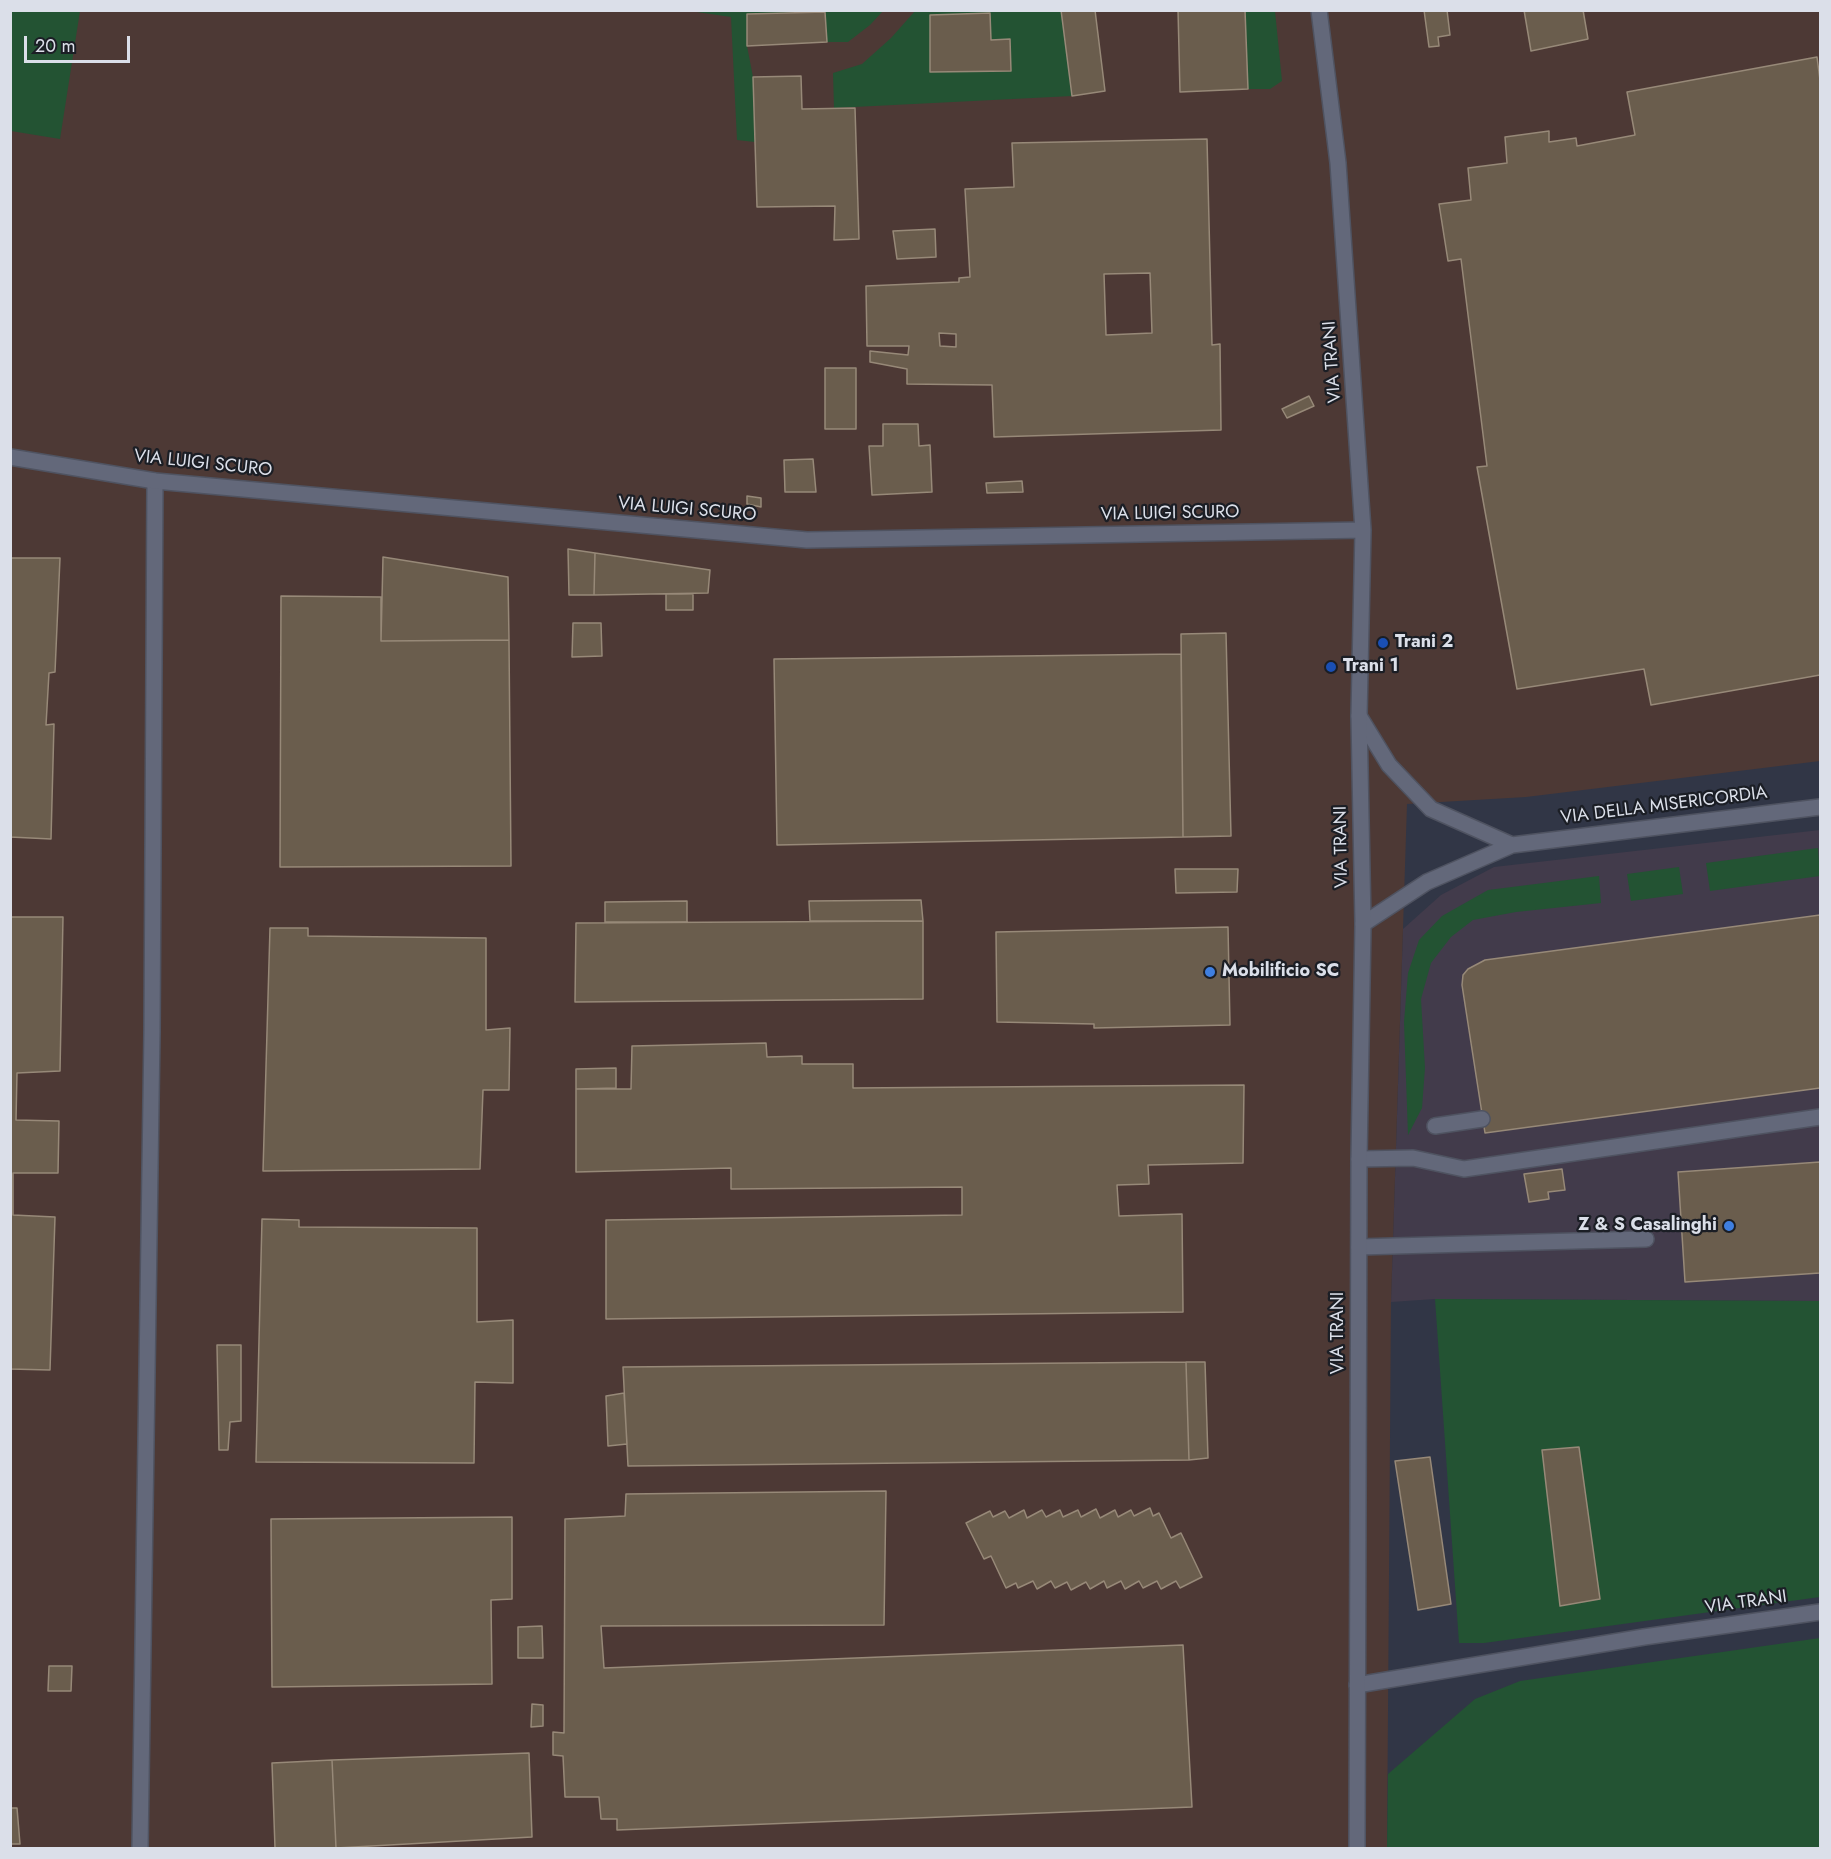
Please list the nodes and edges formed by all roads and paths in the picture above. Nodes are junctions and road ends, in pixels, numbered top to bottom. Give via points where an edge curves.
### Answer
1 (1319, 10) edge
2 (10, 457) edge
3 (155, 481) junction
4 (1363, 530) junction
5 (1359, 716) junction
6 (1821, 807) edge
7 (1512, 845) junction
8 (1363, 924) junction
9 (1821, 1118) edge
10 (1482, 1119) dead end
11 (1435, 1126) dead end
12 (1359, 1159) junction
13 (1646, 1239) dead end
14 (1359, 1247) junction
15 (1821, 1612) edge
16 (1357, 1685) junction
17 (140, 1848) edge
18 (1358, 1848) edge

1 - 4 main road, VIA TRANI via 1338,163
2 - 3 main road, VIA LUIGI SCURO
3 - 4 main road, VIA LUIGI SCURO via 807,540
3 - 17 main road
4 - 5 main road, VIA TRANI
5 - 7 main road via 1389,765 1431,809
5 - 8 main road, VIA TRANI
6 - 7 main road, VIA DELLA MISERICORDIA
7 - 8 main road, VIA DELLA MISERICORDIA via 1427,882
8 - 12 main road, VIA TRANI
9 - 12 main road via 1464,1169 1413,1158
10 - 11 main road
12 - 14 main road, VIA TRANI
13 - 14 main road
14 - 16 main road, VIA TRANI
15 - 16 main road, VIA TRANI
16 - 18 main road, VIA TRANI

